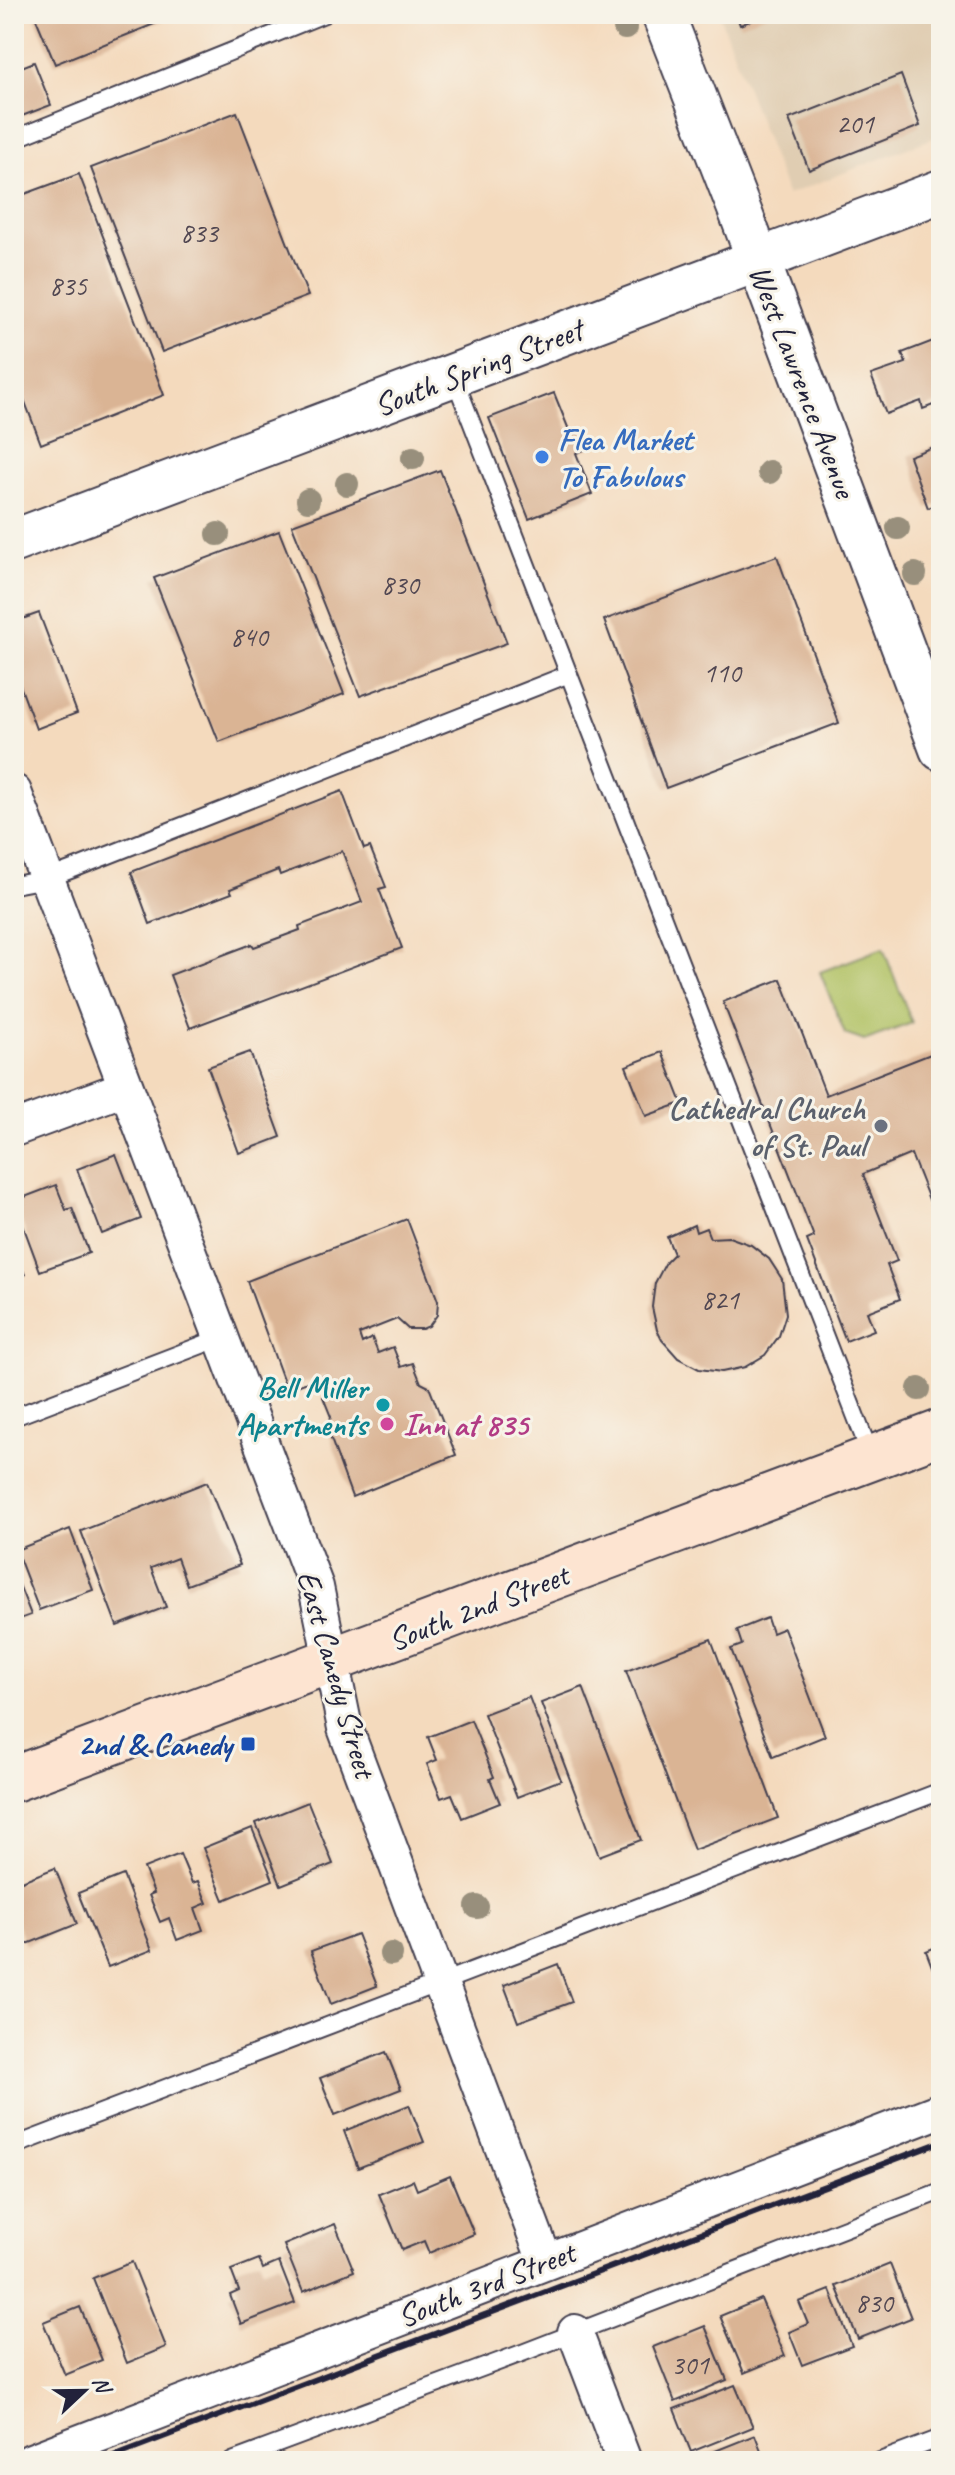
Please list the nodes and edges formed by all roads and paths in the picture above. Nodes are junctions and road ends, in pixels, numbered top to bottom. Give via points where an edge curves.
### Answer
1 (324, 14) edge
2 (663, 14) edge
3 (14, 139) edge
4 (941, 191) edge
5 (758, 262) junction
6 (453, 375) junction
7 (14, 541) edge
8 (569, 674) junction
9 (941, 749) edge
10 (14, 792) edge
11 (30, 882) edge
12 (125, 1088) junction
13 (14, 1129) edge
14 (220, 1338) junction
15 (14, 1417) edge
16 (941, 1432) edge
17 (872, 1458) junction
18 (333, 1661) junction
19 (14, 1779) edge
20 (941, 1791) edge
21 (442, 1983) junction
22 (941, 2110) edge
23 (14, 2146) edge
24 (941, 2191) edge
25 (545, 2261) junction
26 (575, 2332) junction
27 (941, 2438) edge
28 (31, 2461) edge
29 (232, 2461) edge
30 (624, 2461) edge
31 (880, 2461) edge

1 - 3 lane
2 - 5 street, West Lawrence Avenue
4 - 5 street, South Spring Street
5 - 6 street, South Spring Street
5 - 9 street, West Lawrence Avenue
6 - 7 street, South Spring Street
6 - 8 lane
8 - 11 lane
8 - 17 lane
10 - 11 street, East Canedy Street
11 - 12 street, East Canedy Street
12 - 13 street
12 - 14 street, East Canedy Street
14 - 15 lane
14 - 18 street, East Canedy Street via 316,1587
16 - 17 main road, South 2nd Street
17 - 18 main road, South 2nd Street
18 - 19 main road, South 2nd Street
18 - 21 street, East Canedy Street via 345,1728
20 - 21 lane
21 - 23 lane
21 - 25 street, East Canedy Street
22 - 25 street, South 3rd Street
24 - 26 lane
25 - 28 street, South 3rd Street
26 - 29 lane
26 - 30 street
27 - 31 lane

